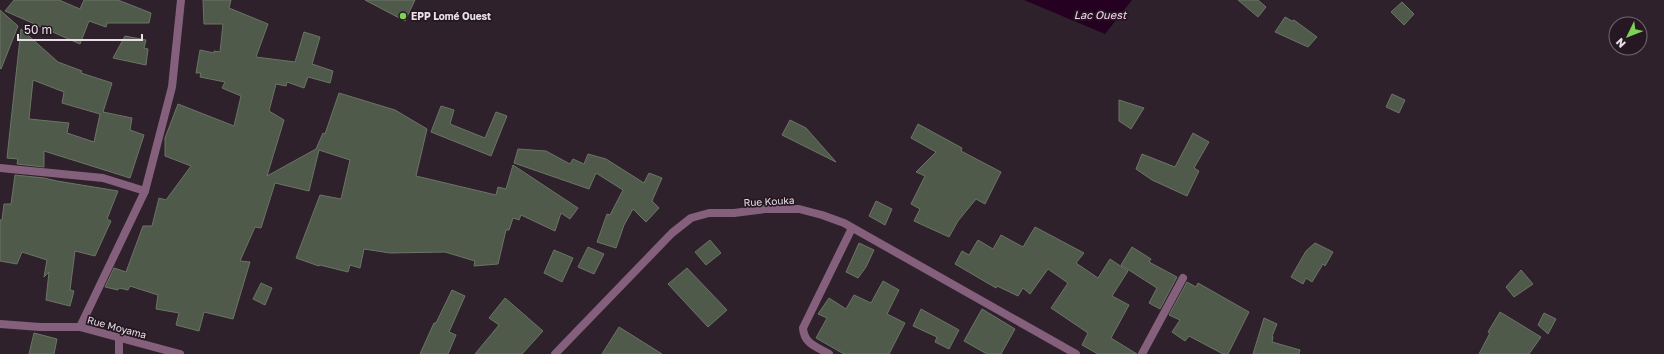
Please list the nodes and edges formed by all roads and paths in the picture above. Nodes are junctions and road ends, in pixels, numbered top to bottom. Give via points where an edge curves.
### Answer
1 (182, 0) edge
2 (0, 168) edge
3 (145, 191) junction
4 (852, 228) junction
5 (1184, 278) dead end
6 (0, 324) edge
7 (80, 327) junction
8 (119, 338) junction
9 (119, 354) edge
10 (180, 354) edge
11 (555, 354) edge
12 (829, 354) edge
13 (1076, 354) edge
14 (1142, 354) edge

1 - 3 street via 172,87
2 - 3 street via 103,178
3 - 7 street
4 - 11 street, Rue Kouka via 822,215 799,209 709,213 691,218 672,233
4 - 12 street via 803,328 809,343
4 - 13 street, Rue Kouka
5 - 14 street
6 - 7 street, Rue Moyama
7 - 8 street, Rue Moyama
8 - 9 street
8 - 10 street, Rue Moyama

